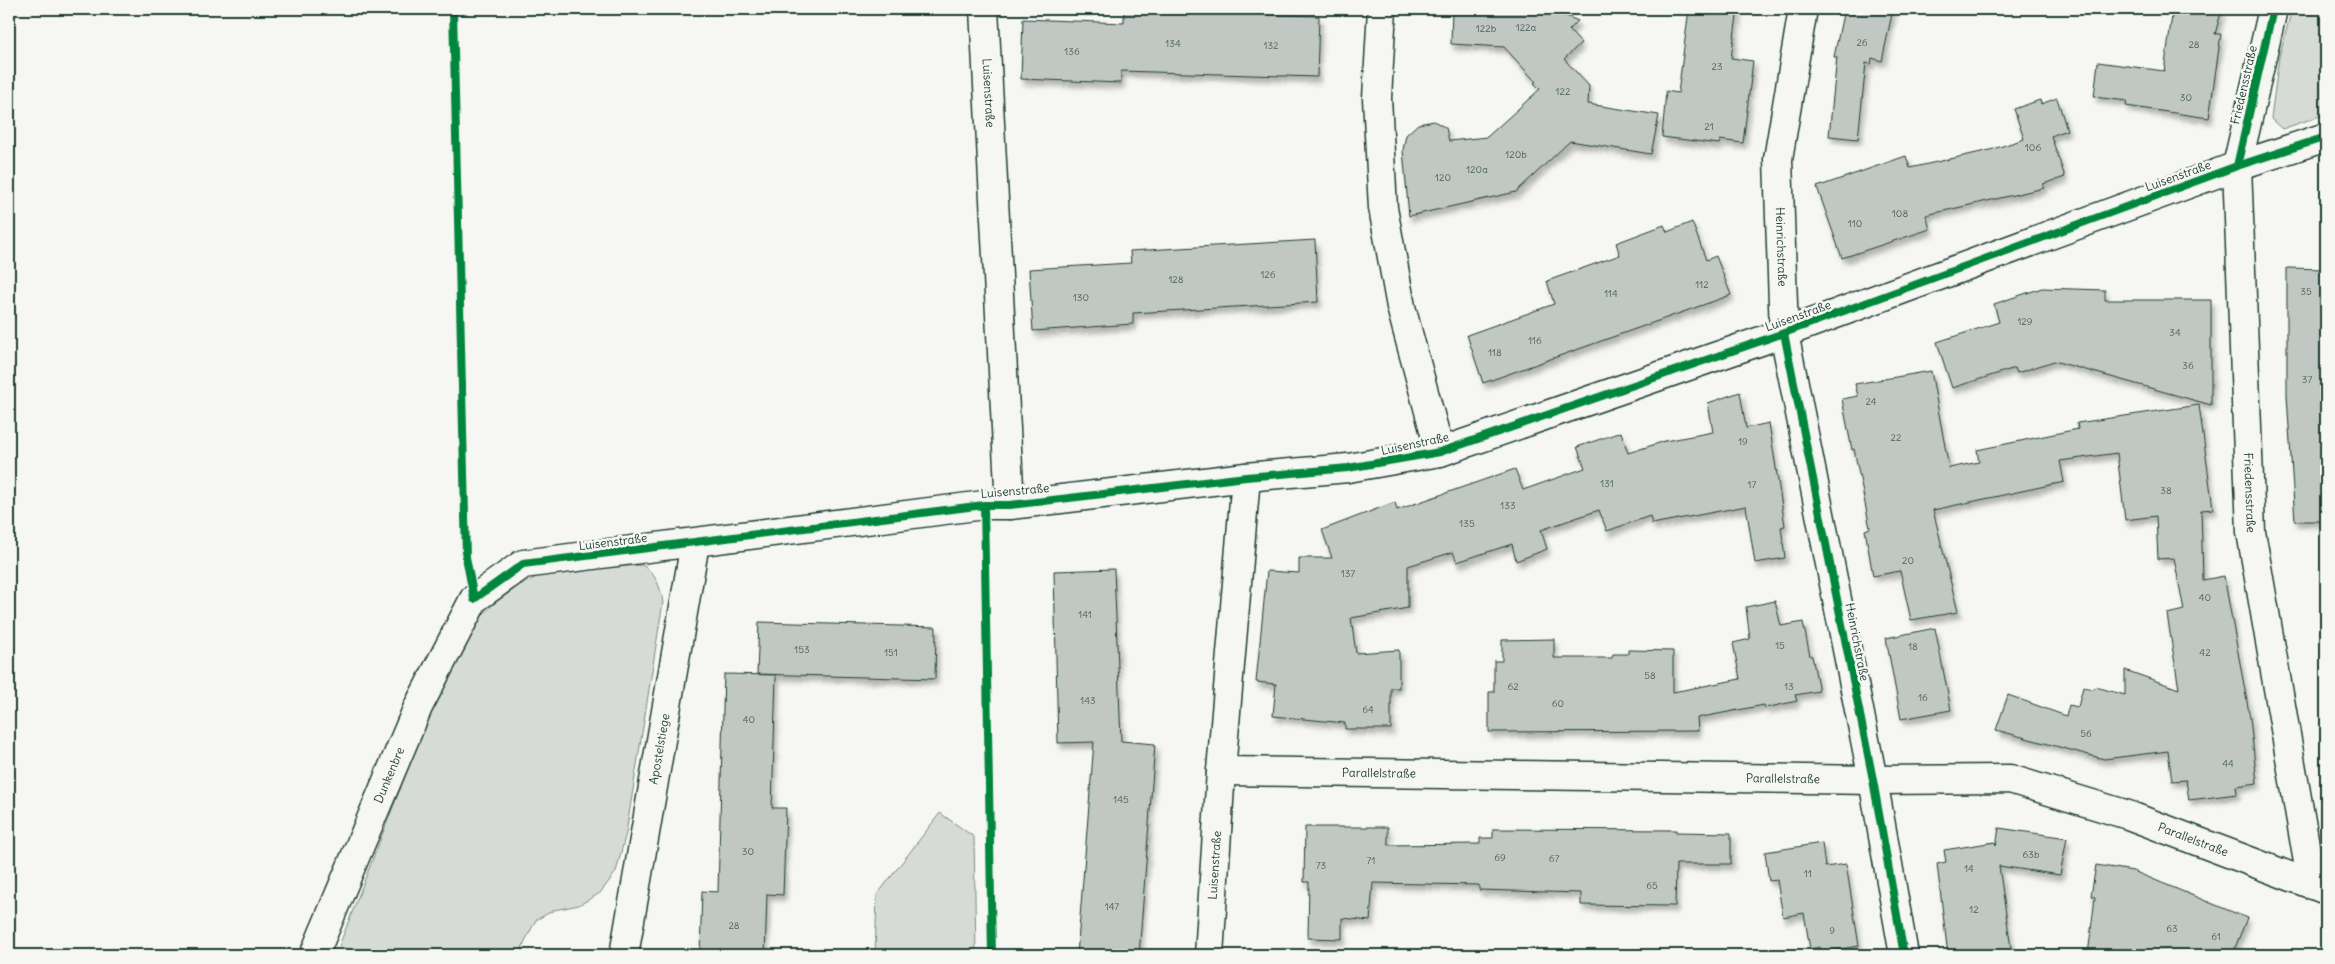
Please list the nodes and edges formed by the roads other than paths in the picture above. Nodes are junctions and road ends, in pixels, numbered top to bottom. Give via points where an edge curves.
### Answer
1 (984, 9) edge
2 (1382, 9) edge
3 (1802, 9) edge
4 (2273, 9) edge
5 (2326, 137) edge
6 (2237, 166) junction
7 (1784, 333) junction
8 (1440, 452) junction
9 (1246, 477) junction
10 (1010, 505) junction
11 (695, 543) junction
12 (474, 599) joint
13 (1221, 771) junction
14 (1873, 780) junction
15 (2319, 887) edge
16 (314, 955) edge
17 (624, 955) edge
18 (1209, 955) edge
19 (1904, 955) edge

1 - 10 street, Luisenstraße
2 - 8 street, Luisenstraße via 1377,98 1383,208 1401,307
3 - 7 street, Heinrichstraße via 1778,159
4 - 6 street, Friedensstraße
5 - 6 street, Luisenstraße
6 - 7 street, Luisenstraße
6 - 15 street, Friedensstraße via 2251,532
7 - 8 street, Luisenstraße
7 - 14 street, Heinrichstraße
8 - 9 street, Luisenstraße via 1348,468
9 - 10 street, Luisenstraße
9 - 13 street, Luisenstraße
10 - 11 street, Luisenstraße via 984,505
11 - 12 street, Luisenstraße via 523,564
11 - 17 street, Apostelstiege
12 - 16 street, Dunkenbre via 418,707
13 - 14 street, Parallelstraße
13 - 18 street, Luisenstraße
14 - 15 street, Parallelstraße via 2010,779 2128,815
14 - 19 street, Heinrichstraße

